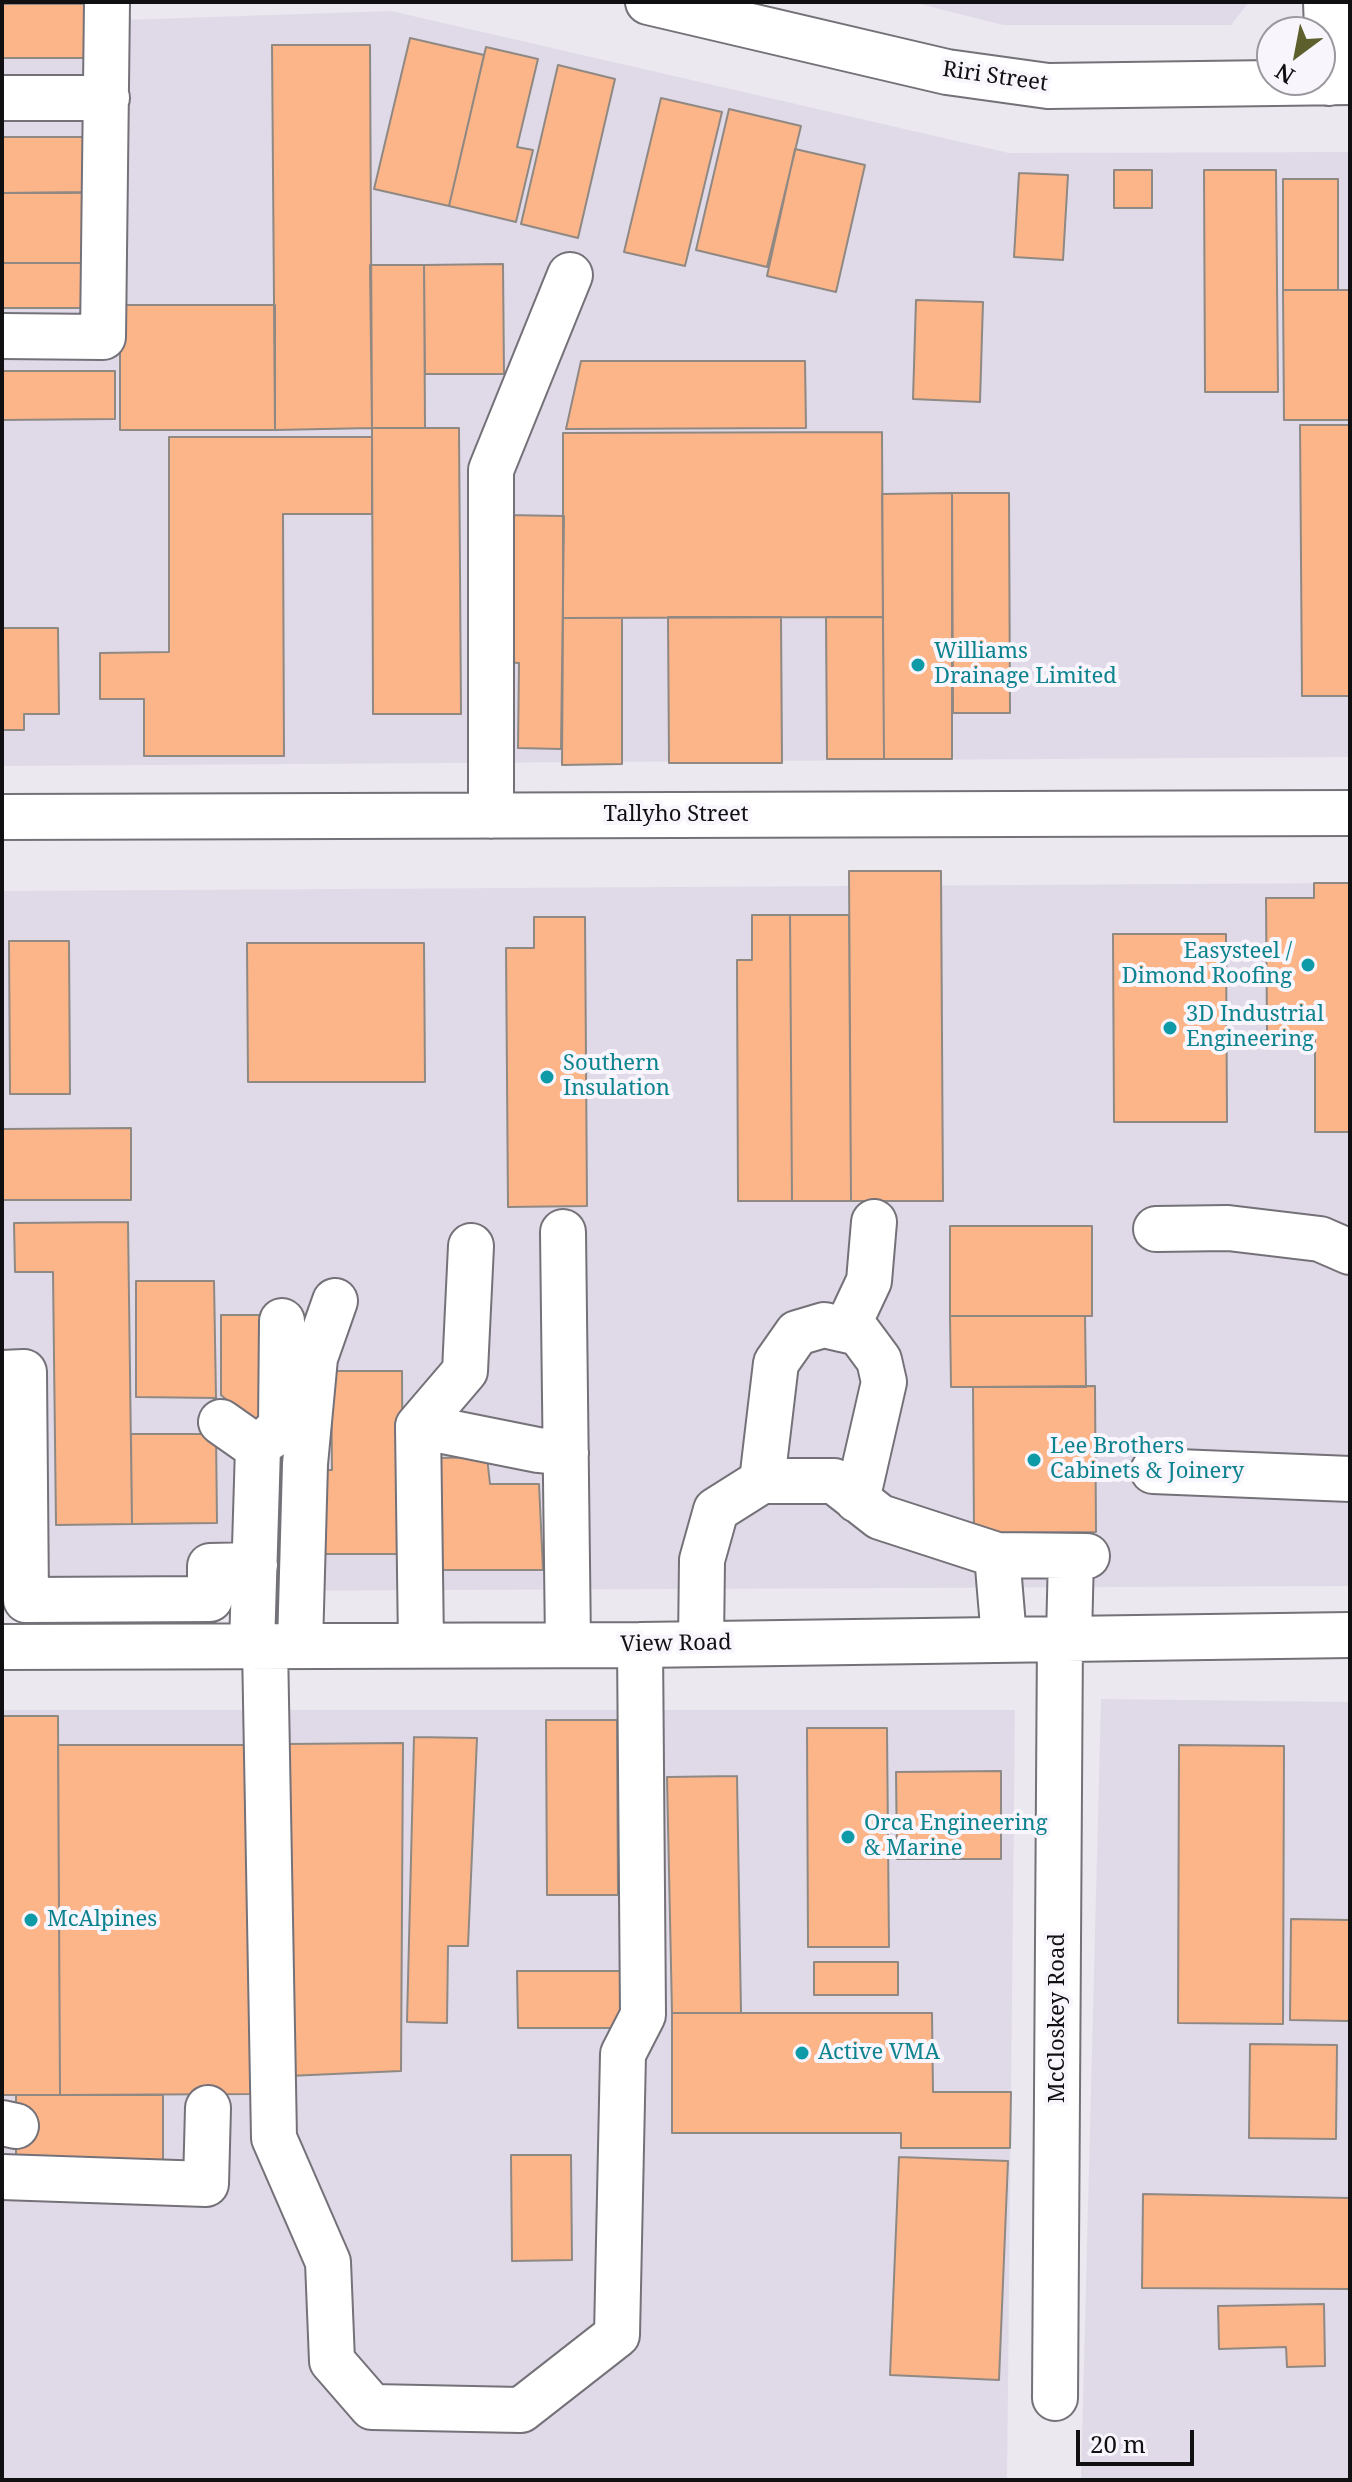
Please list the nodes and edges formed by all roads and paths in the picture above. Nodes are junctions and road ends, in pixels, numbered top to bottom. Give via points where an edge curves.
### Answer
1 (107, 2) edge
2 (648, 2) edge
3 (1326, 2) edge
4 (1339, 82) edge
5 (2, 98) edge
6 (107, 98) junction
7 (570, 275) dead end
8 (2, 336) edge
9 (1350, 813) edge
10 (491, 816) junction
11 (2, 817) edge
12 (874, 1222) dead end
13 (1156, 1229) dead end
14 (563, 1232) dead end
15 (471, 1246) dead end
16 (1350, 1252) edge
17 (335, 1301) dead end
18 (282, 1321) dead end
19 (846, 1330) junction
20 (2, 1373) edge
21 (221, 1422) dead end
22 (418, 1426) junction
23 (258, 1448) junction
24 (566, 1453) junction
25 (1153, 1471) dead end
26 (1350, 1479) edge
27 (762, 1481) junction
28 (857, 1500) junction
29 (997, 1555) junction
30 (255, 1565) junction
31 (26, 1600) junction
32 (1350, 1635) edge
33 (1064, 1637) junction
34 (1004, 1638) junction
35 (701, 1643) junction
36 (568, 1644) junction
37 (421, 1645) junction
38 (640, 1645) junction
39 (272, 1646) junction
40 (15, 1647) edge
41 (208, 2108) dead end
42 (2, 2177) edge
43 (1055, 2398) dead end

1 - 6 street
2 - 4 street, Riri Street via 947,72 1048,86
3 - 4 street
5 - 6 street
6 - 8 street via 103,337
7 - 10 street via 491,470
9 - 10 street, Tallyho Street
10 - 11 street, Tallyho Street
12 - 19 street via 869,1281
13 - 16 street via 1228,1228 1320,1239
14 - 24 street
15 - 22 street via 465,1371
17 - 39 street via 315,1358 305,1464
18 - 23 street via 281,1426
19 - 27 street via 824,1325 797,1333 776,1363
19 - 28 street via 859,1333 879,1360 884,1382
20 - 31 street via 24,1372
21 - 23 street
22 - 24 street
22 - 37 street
23 - 30 street
24 - 36 street
25 - 26 street
27 - 28 street via 834,1481
27 - 35 street via 716,1510 702,1560
28 - 29 street via 880,1517
29 - 33 street, McCloskey Road via 1079,1556
29 - 34 street
30 - 31 street via 210,1566 210,1599
30 - 39 street
31 - 40 street
32 - 33 street, View Road
33 - 34 street, View Road
33 - 43 street, McCloskey Road
34 - 35 street, View Road
35 - 38 street, View Road
36 - 37 street, View Road
36 - 38 street, View Road
37 - 39 street, View Road
38 - 39 street via 643,2015 623,2054 617,2335 521,2410 372,2407 332,2361 328,2262 274,2138
39 - 40 street, View Road
41 - 42 street via 206,2184

